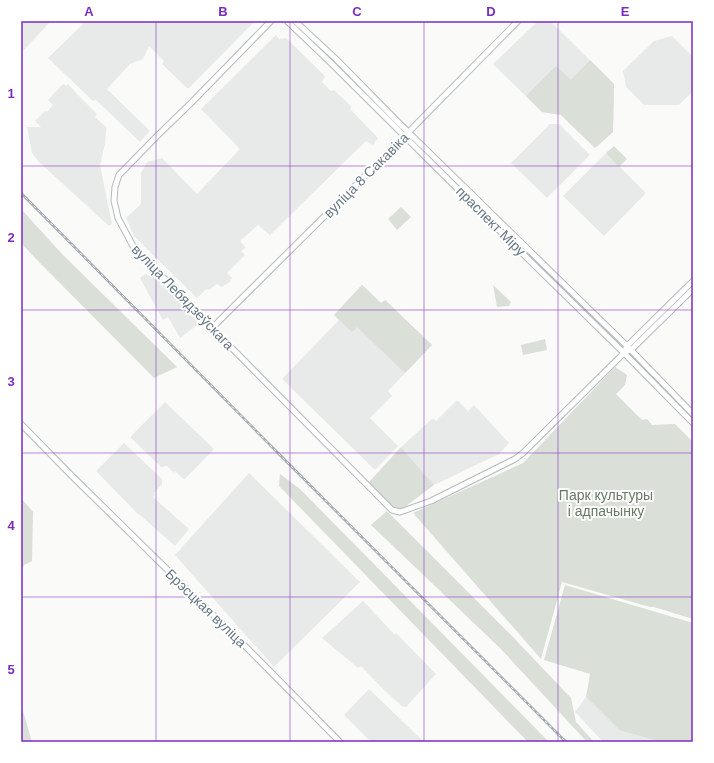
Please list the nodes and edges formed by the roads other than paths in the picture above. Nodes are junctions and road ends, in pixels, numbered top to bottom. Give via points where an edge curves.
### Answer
1 (270, 21) edge
2 (287, 21) edge
3 (295, 21) edge
4 (518, 21) edge
5 (343, 67) junction
6 (339, 71) junction
7 (407, 134) junction
8 (538, 264) junction
9 (693, 281) edge
10 (693, 289) edge
11 (212, 328) junction
12 (629, 348) junction
13 (624, 353) junction
14 (693, 414) edge
15 (693, 423) edge
16 (21, 424) edge
17 (340, 742) edge

1 - 11 main road, вуліца Лебядзеўскага via 124,170 115,186 114,201 118,218 134,248
2 - 6 main road, праспект Міру
3 - 5 main road, праспект Міру
4 - 7 main road, вуліца 8 Сакавіка
5 - 6 main road
5 - 7 main road, праспект Міру
6 - 7 main road, праспект Міру
7 - 8 main road, праспект Міру
7 - 11 main road, вуліца 8 Сакавіка
8 - 12 main road, праспект Міру
8 - 13 main road, праспект Міру
9 - 12 main road
10 - 12 main road
11 - 13 main road, вуліца Лебядзеўскага via 395,512 430,501 515,459
12 - 13 main road
12 - 14 main road, праспект Міру
13 - 15 main road, праспект Міру
16 - 17 main road, Брэсцкая вуліца

